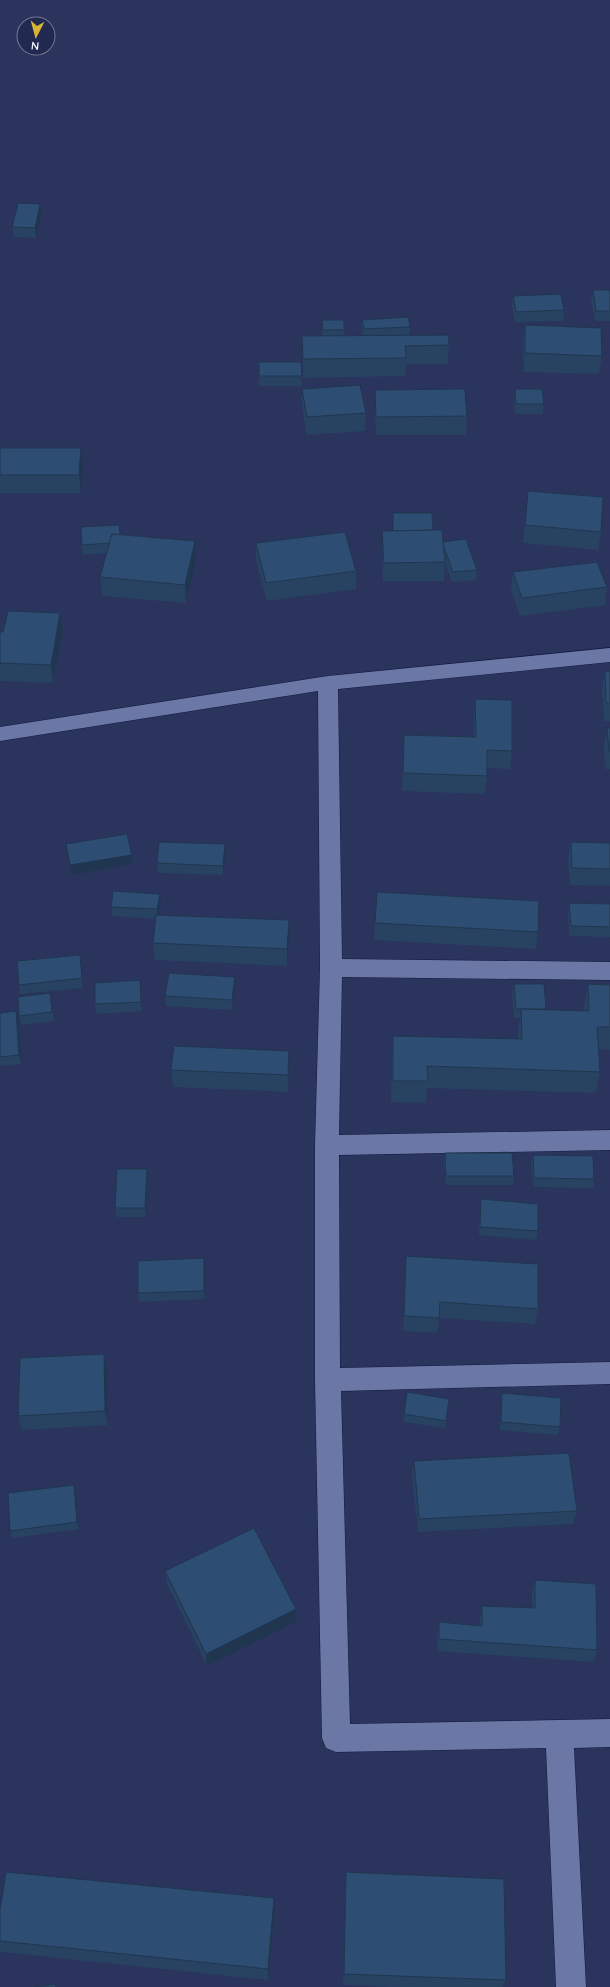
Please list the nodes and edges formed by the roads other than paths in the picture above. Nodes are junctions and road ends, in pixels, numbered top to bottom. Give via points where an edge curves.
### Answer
1 (610, 655) edge
2 (328, 683) junction
3 (0, 734) edge
4 (331, 968) junction
5 (610, 971) edge
6 (610, 1140) edge
7 (327, 1145) junction
8 (610, 1373) edge
9 (328, 1380) junction
10 (610, 1733) edge
11 (559, 1734) junction
12 (571, 1987) edge

1 - 2 street
2 - 3 street
2 - 4 street
4 - 5 street
4 - 7 street
6 - 7 street
7 - 9 street
8 - 9 street
9 - 11 street via 336,1738
10 - 11 street
11 - 12 street

